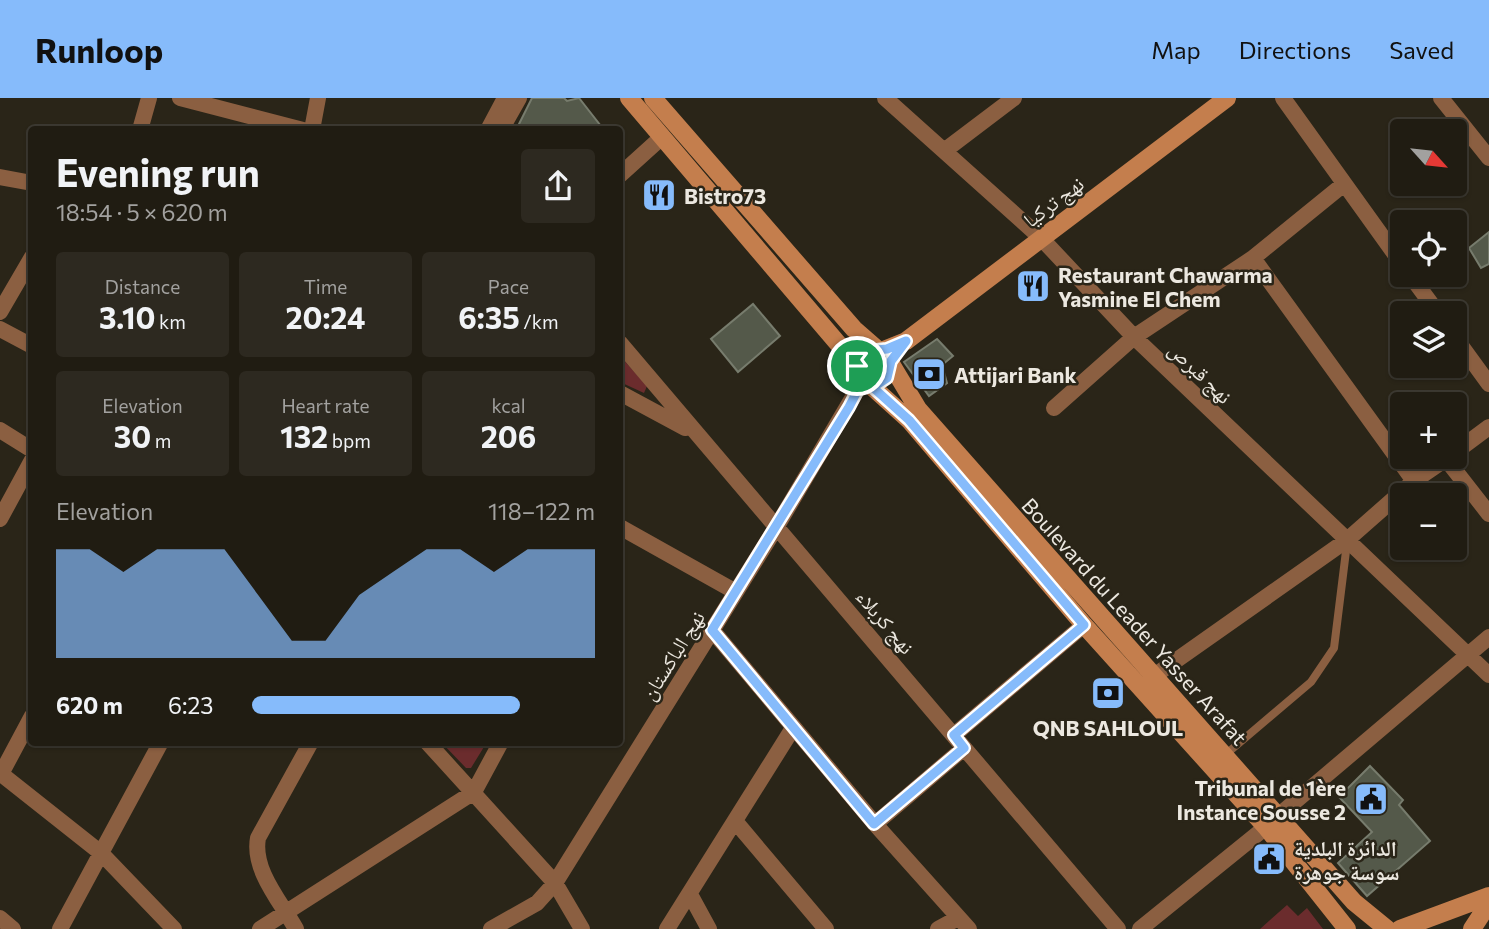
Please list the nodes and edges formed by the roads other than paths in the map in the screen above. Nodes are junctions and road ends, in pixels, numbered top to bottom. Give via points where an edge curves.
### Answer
1 (149, 98) edge
2 (180, 98) edge
3 (318, 98) edge
4 (505, 98) edge
5 (519, 98) edge
6 (629, 98) edge
7 (653, 98) edge
8 (885, 98) edge
9 (1014, 98) edge
10 (1227, 98) edge
11 (1283, 98) edge
12 (1441, 98) edge
13 (236, 106) edge
14 (141, 126) edge
15 (292, 126) edge
16 (313, 126) edge
17 (490, 126) edge
18 (503, 126) edge
19 (662, 137) junction
20 (944, 152) junction
21 (1487, 152) edge
22 (623, 172) edge
23 (0, 177) edge
24 (28, 182) edge
25 (1344, 184) junction
26 (1041, 238) junction
27 (1390, 247) edge
28 (1253, 258) junction
29 (28, 264) edge
30 (0, 312) edge
31 (0, 329) edge
32 (1134, 337) junction
33 (28, 344) edge
34 (623, 347) edge
35 (1467, 354) edge
36 (885, 356) junction
37 (862, 376) junction
38 (1489, 384) edge
39 (623, 395) edge
40 (1054, 408) dead end
41 (1489, 427) edge
42 (0, 430) edge
43 (693, 432) junction
44 (1467, 443) edge
45 (28, 448) edge
46 (28, 467) edge
47 (1431, 469) edge
48 (1459, 469) edge
49 (1414, 481) junction
50 (1489, 514) edge
51 (0, 519) edge
52 (778, 526) junction
53 (623, 529) edge
54 (1347, 540) junction
55 (736, 592) junction
56 (1084, 625) junction
57 (712, 630) junction
58 (1489, 637) edge
59 (1469, 656) junction
60 (1489, 675) edge
61 (1154, 676) junction
62 (28, 723) edge
63 (793, 728) junction
64 (959, 741) junction
65 (159, 746) edge
66 (309, 746) edge
67 (431, 746) edge
68 (499, 746) edge
69 (1225, 756) junction
70 (1, 774) edge
71 (474, 792) junction
72 (735, 821) junction
73 (1272, 822) junction
74 (874, 824) junction
75 (101, 853) junction
76 (555, 883) junction
77 (691, 896) junction
78 (1489, 896) edge
79 (1489, 903) edge
80 (71, 907) junction
81 (286, 911) junction
82 (0, 918) edge
83 (964, 923) edge
84 (13, 929) edge
85 (50, 929) edge
86 (60, 929) edge
87 (174, 929) edge
88 (260, 929) edge
89 (296, 929) edge
90 (491, 929) edge
91 (582, 929) edge
92 (667, 929) edge
93 (709, 929) edge
94 (826, 929) edge
95 (938, 929) edge
96 (1118, 929) edge
97 (1140, 929) edge
98 (1347, 929) edge
99 (1387, 929) edge
100 (1400, 929) edge
101 (1472, 929) edge

1 - 14 street
2 - 13 street
3 - 16 street
4 - 17 street
5 - 18 street
6 - 19 main road, Boulevard du Leader Yasser Arafat
7 - 36 main road, Boulevard du Leader Yasser Arafat via 854,330
8 - 20 street, نهج قبرص
9 - 20 street
10 - 26 main road, نهج تركيا
11 - 25 street
12 - 21 street
13 - 15 street
19 - 22 street
19 - 37 main road, Boulevard du Leader Yasser Arafat
20 - 26 street, نهج قبرص
23 - 24 street
25 - 27 street
25 - 28 street
26 - 32 street, نهج قبرص
26 - 36 main road, نهج تركيا
28 - 32 street
28 - 49 street
29 - 30 street
31 - 33 street
32 - 40 street
32 - 54 street, نهج قبرص
34 - 43 street, نهج كربلاء
35 - 38 street
36 - 37 main road via 866,351
36 - 37 main road via 890,374 883,382
36 - 61 main road, Boulevard du Leader Yasser Arafat via 918,409
37 - 52 street, نهج الباكستان
37 - 56 main road, Boulevard du Leader Yasser Arafat via 909,420
39 - 43 street
41 - 44 street
42 - 45 street
43 - 52 street, نهج كربلاء
46 - 51 street
47 - 49 street
48 - 50 street
49 - 54 street
52 - 55 street, نهج الباكستان
52 - 64 street, نهج كربلاء
53 - 55 street
54 - 59 street, نهج قبرص
54 - 61 street
54 - 69 lane via 1335,648 1311,682
55 - 57 street, نهج الباكستان
56 - 64 street
56 - 73 main road, Boulevard du Leader Yasser Arafat
57 - 63 street
57 - 76 street, نهج الباكستان
58 - 59 street
59 - 60 street, نهج قبرص
59 - 73 street
61 - 69 main road, Boulevard du Leader Yasser Arafat
62 - 70 street
63 - 72 street
63 - 74 street
64 - 74 street
64 - 96 street, نهج كربلاء
65 - 75 street
66 - 81 street via 258,838 256,851
67 - 71 street
68 - 71 street
69 - 73 main road, Boulevard du Leader Yasser Arafat
70 - 75 street
71 - 76 street
71 - 81 street
72 - 77 street
72 - 94 street
73 - 97 street
73 - 98 main road, Boulevard du Leader Yasser Arafat
73 - 99 main road, Boulevard du Leader Yasser Arafat
74 - 83 street
75 - 80 street
75 - 87 street
76 - 90 street, نهج الباكستان via 537,902
76 - 91 street
77 - 92 street
77 - 93 street
78 - 100 main road
79 - 101 main road
80 - 85 street
80 - 86 street
81 - 88 street
81 - 89 street
82 - 84 street
83 - 95 street

